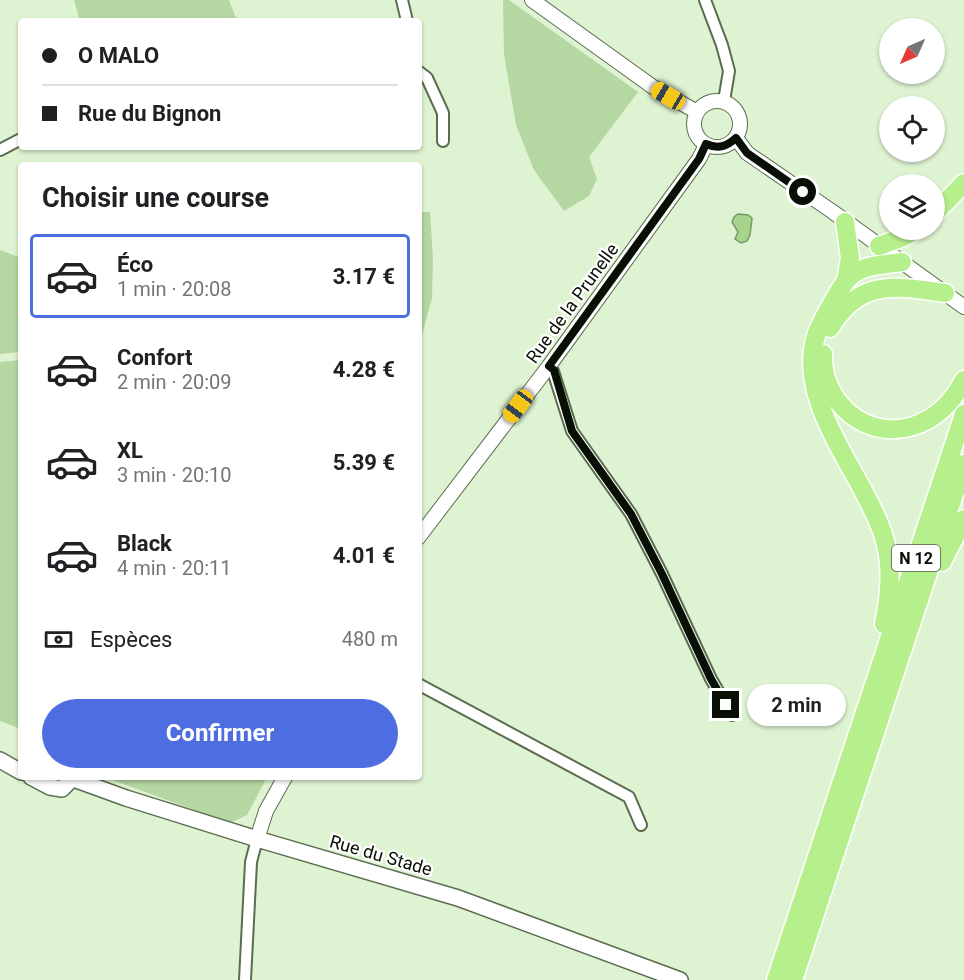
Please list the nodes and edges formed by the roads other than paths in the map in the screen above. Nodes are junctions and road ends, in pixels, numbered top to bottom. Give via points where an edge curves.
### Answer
1 (402, 0) edge
2 (532, 0) edge
3 (705, 0) edge
4 (406, 18) edge
5 (422, 74) edge
6 (725, 96) junction
7 (697, 112) junction
8 (736, 138) junction
9 (18, 141) edge
10 (443, 141) dead end
11 (706, 144) junction
12 (0, 150) edge
13 (964, 183) edge
14 (945, 203) edge
15 (845, 222) junction
16 (896, 240) edge
17 (879, 246) junction
18 (902, 262) junction
19 (846, 281) junction
20 (956, 301) edge
21 (549, 366) junction
22 (964, 380) edge
23 (964, 414) edge
24 (964, 464) edge
25 (964, 519) edge
26 (422, 533) edge
27 (921, 596) junction
28 (422, 686) edge
29 (868, 702) junction
30 (732, 716) dead end
31 (6, 755) edge
32 (18, 769) edge
33 (37, 780) edge
34 (283, 780) edge
35 (67, 781) edge
36 (641, 825) dead end
37 (257, 839) junction
38 (245, 980) edge
39 (680, 980) edge
40 (776, 980) edge
41 (793, 980) edge

1 - 4 street
2 - 7 street via 653,87
3 - 6 street via 729,71
5 - 10 street via 428,78 443,112
6 - 7 street via 708,102
6 - 8 street via 740,117
7 - 11 street via 694,127
8 - 11 street via 722,147
8 - 15 street via 747,153
9 - 12 street
11 - 21 street, Rue de la Prunelle
13 - 14 highway
15 - 17 street
15 - 19 highway via 850,258
16 - 17 highway
17 - 18 street
18 - 19 highway via 869,267
18 - 20 street
19 - 29 highway via 822,320 812,355 812,371 821,407 876,516 888,554 889,595
20 - 22 highway via 894,287 858,297 830,327 822,357 836,401 845,411 883,428 899,429 926,420 948,404
21 - 26 street, Rue de la Prunelle
21 - 30 street via 554,370 572,431 631,514
23 - 29 highway, N 12
24 - 27 highway, N 12
25 - 27 highway
27 - 41 highway, N 12
28 - 36 street via 629,797
29 - 40 highway, N 12
31 - 32 main road
33 - 35 main road, Rue du Stade via 50,787
34 - 37 street via 266,811
35 - 37 main road, Rue du Stade
37 - 38 street via 251,862
37 - 39 main road, Rue du Stade via 458,898

